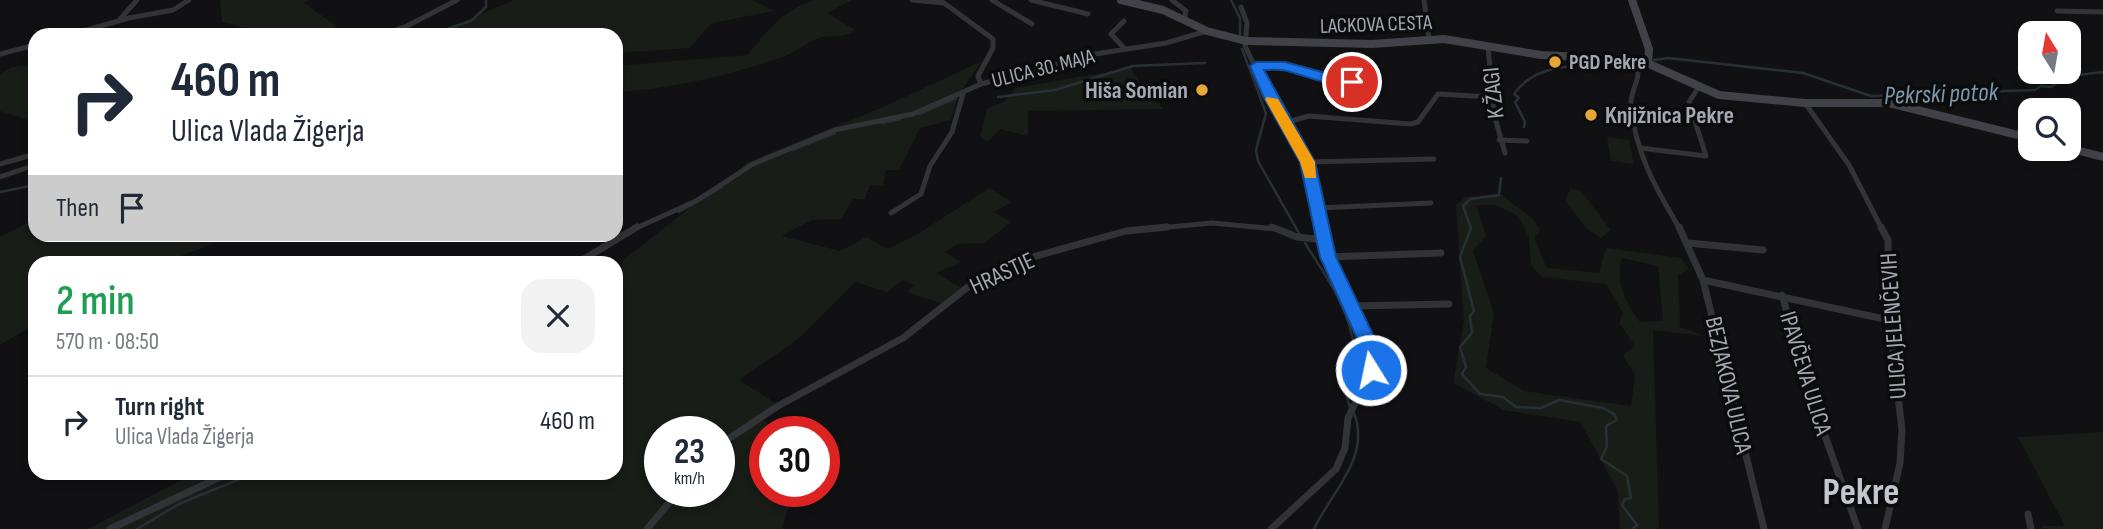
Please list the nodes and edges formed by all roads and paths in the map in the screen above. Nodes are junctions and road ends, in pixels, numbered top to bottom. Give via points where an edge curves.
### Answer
1 (137, 0) edge
2 (189, 0) edge
3 (457, 0) edge
4 (912, 0) edge
5 (992, 0) edge
6 (1031, 0) edge
7 (1122, 0) edge
8 (1171, 0) edge
9 (1424, 0) edge
10 (1632, 0) edge
11 (942, 1) edge
12 (1241, 7) dead end
13 (2057, 11) dead end
14 (2103, 12) edge
15 (1088, 14) dead end
16 (118, 20) junction
17 (1184, 20) junction
18 (1124, 21) dead end
19 (1032, 24) dead end
20 (92, 28) edge
21 (401, 28) edge
22 (1208, 31) junction
23 (1429, 39) junction
24 (1246, 41) junction
25 (1489, 46) junction
26 (28, 47) edge
27 (1125, 49) junction
28 (0, 54) edge
29 (1643, 64) junction
30 (1256, 66) junction
31 (981, 84) junction
32 (1378, 84) dead end
33 (1698, 88) junction
34 (963, 94) junction
35 (1491, 97) junction
36 (1805, 103) junction
37 (1284, 123) junction
38 (2018, 135) edge
39 (1499, 140) junction
40 (1527, 141) dead end
41 (1640, 148) junction
42 (2081, 151) edge
43 (1505, 153) dead end
44 (28, 156) edge
45 (2103, 157) edge
46 (1434, 159) dead end
47 (1308, 162) junction
48 (0, 164) edge
49 (28, 167) edge
50 (0, 177) edge
51 (1430, 203) dead end
52 (1318, 208) junction
53 (891, 213) dead end
54 (623, 236) edge
55 (1324, 240) junction
56 (613, 242) edge
57 (1688, 243) junction
58 (1763, 250) dead end
59 (1441, 253) dead end
60 (589, 256) edge
61 (1328, 257) junction
62 (1703, 280) junction
63 (1782, 295) junction
64 (1449, 304) dead end
65 (1352, 306) junction
66 (1889, 320) junction
67 (735, 434) edge
68 (214, 480) edge
69 (665, 507) edge
70 (2028, 514) dead end
71 (110, 529) edge
72 (647, 529) edge
73 (1271, 529) edge
74 (1764, 529) edge
75 (1858, 529) edge
76 (1885, 529) edge
77 (2031, 529) edge

1 - 16 street
2 - 16 street via 173,10
3 - 21 street
4 - 11 street
5 - 19 street
6 - 15 street
7 - 17 street, LACKOVA CESTA
8 - 17 street via 1186,11
9 - 23 street
10 - 29 street
11 - 31 street via 993,39 978,76
12 - 24 street via 1247,23
13 - 14 street
16 - 20 street
17 - 22 street, LACKOVA CESTA
18 - 27 street, ULICA 30. MAJA via 1111,34
22 - 24 street, LACKOVA CESTA
22 - 27 street, ULICA 30. MAJA
23 - 24 street, LACKOVA CESTA via 1360,45
23 - 25 street, LACKOVA CESTA
24 - 30 street
25 - 29 street, LACKOVA CESTA
25 - 35 street, K ŽAGI
26 - 28 street
27 - 31 street, ULICA 30. MAJA
29 - 33 street, LACKOVA CESTA
29 - 41 street, BEZJAKOVA ULICA via 1631,101
30 - 32 street via 1285,66 1337,81
30 - 37 street
31 - 34 street, ULICA 30. MAJA
33 - 36 street via 1731,97
33 - 41 street via 1689,102 1706,156
34 - 53 street via 952,132 930,166 921,194
34 - 54 street via 913,114 835,130 753,164 696,201
35 - 37 street via 1438,94 1418,122 1410,124 1309,116
35 - 39 street, K ŽAGI
36 - 38 street via 1889,103
36 - 66 street, ULICA JELENČEVIH via 1849,165 1888,240
37 - 47 street
39 - 40 street, K ŽAGI
39 - 43 street, K ŽAGI
41 - 57 street, BEZJAKOVA ULICA via 1649,181
42 - 45 street
44 - 48 street
46 - 47 street
47 - 52 street
49 - 50 street
51 - 52 street
52 - 55 street
55 - 61 street
55 - 67 street, HRASTJE via 1297,237 1269,226 1212,223 1126,231 1011,263 973,283 903,338
56 - 60 street
57 - 58 street
57 - 62 street, BEZJAKOVA ULICA
59 - 61 street
61 - 65 street
62 - 63 street, IPAVČEVA ULICA
62 - 74 street, BEZJAKOVA ULICA
63 - 66 street, IPAVČEVA ULICA
63 - 75 street, IPAVČEVA ULICA
64 - 65 street
65 - 73 street via 1369,345 1371,370 1352,410 1345,448 1336,469
66 - 76 street, ULICA JELENČEVIH via 1902,430 1900,463
68 - 71 street
69 - 72 street
70 - 77 street

